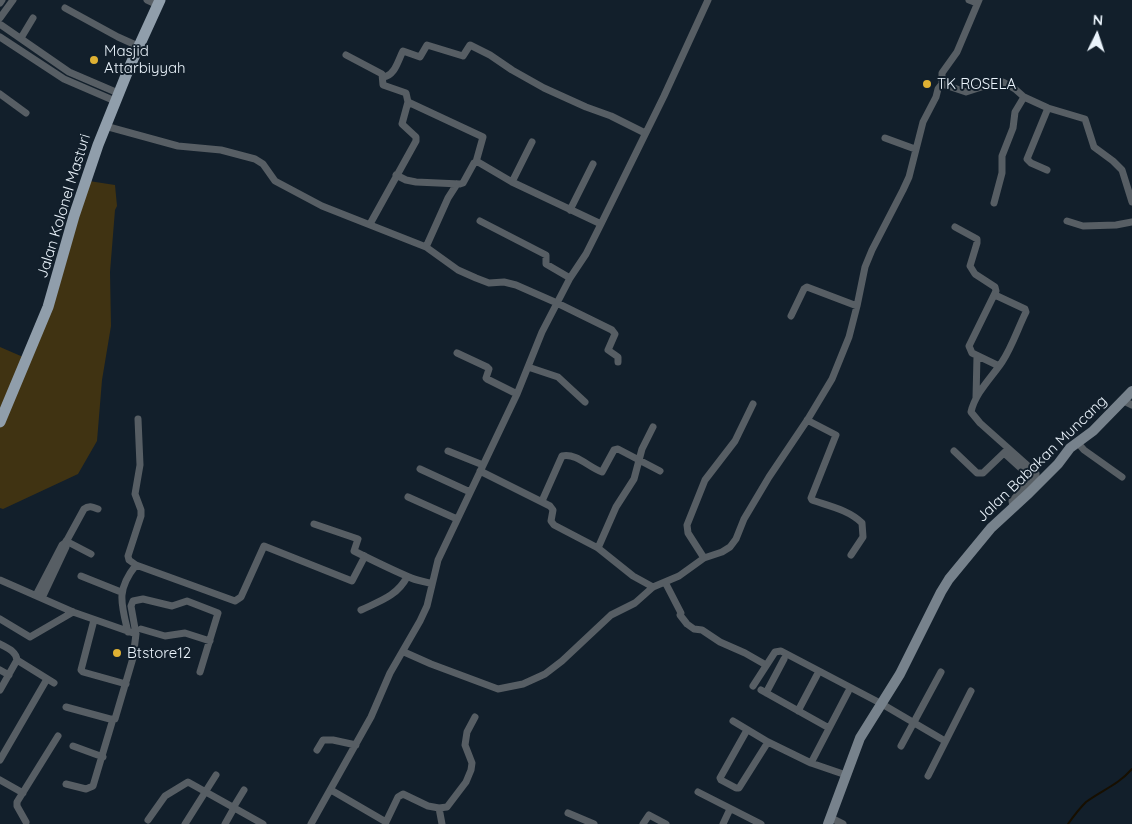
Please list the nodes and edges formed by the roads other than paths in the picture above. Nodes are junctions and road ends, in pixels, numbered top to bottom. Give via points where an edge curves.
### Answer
1 (2, 0) edge
2 (13, 0) edge
3 (147, 0) edge
4 (708, 0) edge
5 (970, 0) edge
6 (978, 1) edge
7 (159, 3) edge
8 (0, 4) edge
9 (65, 8) dead end
10 (33, 18) dead end
11 (0, 22) edge
12 (0, 37) edge
13 (21, 38) junction
14 (138, 46) junction
15 (40, 51) junction
16 (346, 55) dead end
17 (35, 60) junction
18 (383, 77) junction
19 (942, 84) junction
20 (0, 94) edge
21 (117, 97) junction
22 (1024, 98) junction
23 (408, 102) junction
24 (1048, 108) junction
25 (26, 113) dead end
26 (105, 126) junction
27 (645, 133) junction
28 (885, 138) dead end
29 (532, 142) dead end
30 (916, 149) junction
31 (476, 162) junction
32 (593, 164) dead end
33 (1047, 170) dead end
34 (396, 175) junction
35 (512, 182) junction
36 (457, 184) junction
37 (1132, 202) edge
38 (994, 204) dead end
39 (570, 210) junction
40 (480, 221) dead end
41 (1067, 221) dead end
42 (1132, 222) edge
43 (370, 224) junction
44 (601, 224) junction
45 (955, 227) dead end
46 (426, 248) junction
47 (570, 278) junction
48 (995, 295) junction
49 (558, 303) junction
50 (857, 306) junction
51 (791, 316) dead end
52 (457, 353) dead end
53 (977, 356) junction
54 (618, 362) dead end
55 (999, 366) junction
56 (528, 367) junction
57 (1132, 391) edge
58 (517, 394) junction
59 (976, 401) junction
60 (585, 402) dead end
61 (1128, 403) edge
62 (753, 404) dead end
63 (138, 419) dead end
64 (807, 420) junction
65 (0, 422) edge
66 (653, 427) dead end
67 (1077, 442) junction
68 (448, 451) dead end
69 (1006, 451) junction
70 (954, 452) dead end
71 (639, 459) junction
72 (481, 468) junction
73 (420, 470) dead end
74 (660, 471) dead end
75 (1122, 477) dead end
76 (470, 492) junction
77 (408, 497) dead end
78 (542, 501) junction
79 (1013, 507) junction
80 (98, 509) dead end
81 (458, 518) junction
82 (314, 524) dead end
83 (66, 542) junction
84 (598, 548) junction
85 (91, 554) dead end
86 (851, 555) dead end
87 (365, 556) junction
88 (704, 558) junction
89 (136, 565) junction
90 (81, 576) dead end
91 (407, 577) junction
92 (0, 580) edge
93 (665, 582) junction
94 (432, 584) junction
95 (653, 586) junction
96 (121, 592) junction
97 (39, 596) junction
98 (61, 606) junction
99 (361, 610) dead end
100 (72, 612) junction
101 (65, 616) junction
102 (0, 619) edge
103 (94, 620) junction
104 (135, 632) junction
105 (210, 641) junction
106 (0, 644) edge
107 (404, 652) junction
108 (784, 659) dead end
109 (17, 660) junction
110 (768, 662) junction
111 (0, 670) edge
112 (200, 672) dead end
113 (941, 672) dead end
114 (9, 675) junction
115 (817, 675) dead end
116 (126, 684) junction
117 (753, 686) dead end
118 (0, 690) edge
119 (971, 691) dead end
120 (848, 692) dead end
121 (882, 704) junction
122 (66, 707) dead end
123 (798, 711) junction
124 (475, 716) dead end
125 (113, 720) junction
126 (732, 721) dead end
127 (913, 722) junction
128 (829, 728) junction
129 (747, 730) junction
130 (58, 736) dead end
131 (946, 741) junction
132 (768, 742) junction
133 (356, 745) junction
134 (73, 746) dead end
135 (901, 746) dead end
136 (317, 750) dead end
137 (103, 757) junction
138 (0, 760) edge
139 (811, 763) junction
140 (216, 775) dead end
141 (928, 776) dead end
142 (845, 778) junction
143 (0, 780) edge
144 (66, 784) dead end
145 (244, 790) dead end
146 (331, 790) junction
147 (206, 792) junction
148 (698, 792) dead end
149 (23, 793) junction
150 (234, 808) junction
151 (439, 808) junction
152 (730, 809) junction
153 (568, 813) dead end
154 (148, 820) dead end
155 (830, 821) edge
156 (26, 822) dead end
157 (185, 824) edge
158 (225, 824) edge
159 (263, 824) edge
160 (311, 824) edge
161 (442, 824) edge
162 (594, 824) edge
163 (643, 824) edge
164 (666, 824) edge
165 (723, 824) edge
166 (760, 824) edge
167 (843, 824) edge

1 - 8 street
2 - 11 street
3 - 7 street
4 - 27 street
5 - 6 street
6 - 19 street via 957,52 942,73
7 - 14 main road, Jalan Kolonel Masturi
9 - 14 street
10 - 13 street
11 - 13 street
12 - 17 street
13 - 15 street
14 - 21 main road, Jalan Kolonel Masturi
15 - 17 street
15 - 21 street via 69,72
16 - 18 street
17 - 21 street via 64,79 96,93
18 - 23 street via 383,85 406,93
18 - 27 street via 393,72 403,51 420,57 427,45 460,56 470,45 544,88
19 - 22 street via 966,92 1003,82
19 - 30 street via 922,122
20 - 25 street
21 - 26 main road, Jalan Kolonel Masturi
22 - 24 street
22 - 38 street via 1015,112 1013,128 1002,156 1002,173
23 - 31 street via 483,137
23 - 34 street via 402,124 416,139
24 - 33 street via 1027,159
24 - 37 street via 1085,119 1094,147 1122,170
26 - 43 street via 178,146 222,150 256,159 280,184 322,206
26 - 65 main road, Jalan Kolonel Masturi via 74,216 48,307
27 - 44 street
28 - 30 street
29 - 35 street
30 - 50 street via 904,190 865,267
31 - 35 street
31 - 36 street via 463,182
32 - 39 street
34 - 36 street via 416,182
34 - 43 street
35 - 39 street
36 - 46 street
39 - 44 street
40 - 47 street via 546,255 546,264
41 - 42 street via 1083,226
43 - 46 street
44 - 47 street
45 - 48 street via 977,239 970,266 975,274 995,287
46 - 49 street via 476,278 490,283 516,285
47 - 49 street
48 - 53 street via 969,346
48 - 55 street via 1026,310
49 - 54 street via 614,331 608,350 619,358
49 - 56 street
50 - 51 street via 807,287
50 - 64 street via 832,379
52 - 58 street via 488,367 487,379
53 - 55 street
53 - 59 street
55 - 59 street
56 - 58 street
56 - 60 street via 558,377
57 - 61 street, Jalan Babakan Muncang
58 - 72 street
59 - 69 street via 972,412 974,416
61 - 67 street, Jalan Babakan Muncang
62 - 88 street via 735,441 705,480 687,525 688,533
63 - 89 street via 140,465 135,494 141,516 128,556
64 - 86 street via 836,435 811,498 846,512 862,523 863,537
64 - 88 street via 769,477 733,544
66 - 71 street
67 - 75 street
67 - 79 street, Jalan Babakan Muncang
68 - 72 street
69 - 70 street via 980,474
69 - 79 street via 1037,476 1012,501
71 - 74 street
71 - 78 street via 616,449 602,472 570,455 562,456
71 - 84 street via 634,479 616,507
72 - 76 street
72 - 78 street
73 - 76 street
76 - 81 street
77 - 81 street
78 - 84 street via 553,508 551,521 554,524
79 - 121 street, Jalan Babakan Muncang via 949,579
80 - 83 street via 87,506 84,509
81 - 94 street via 435,568
82 - 87 street via 358,539 354,551
83 - 85 street
83 - 97 street
84 - 95 street via 633,576
87 - 89 street via 352,581 264,546 241,597 235,601
87 - 91 street
88 - 93 street via 686,573
89 - 96 street
90 - 96 street
91 - 94 street
91 - 99 street via 389,597
92 - 97 street
93 - 95 street
93 - 110 street via 687,624
94 - 107 street via 423,616
95 - 107 street via 635,603 611,615 573,653 545,674 513,687 493,688
96 - 104 street via 123,608
97 - 98 street
98 - 100 street
98 - 101 street
100 - 101 street
100 - 103 street
101 - 102 street via 28,637
103 - 104 street
103 - 116 street via 81,670
104 - 105 street via 165,636 185,633
104 - 105 street via 133,601 143,599 172,606 187,601 218,613
104 - 116 street
105 - 112 street
106 - 109 street via 14,652
107 - 133 street via 390,673 372,717
108 - 123 street via 763,692
109 - 114 street
109 - 138 street via 51,681
110 - 117 street
110 - 121 street via 775,652 781,651
111 - 114 street
113 - 127 street
114 - 118 street
115 - 123 street
116 - 125 street
119 - 131 street
120 - 128 street
121 - 127 street
121 - 142 street, Jalan Babakan Muncang via 860,738
122 - 125 street
123 - 128 street
124 - 151 street via 465,745 472,763 471,770 447,807
125 - 137 street
126 - 129 street
127 - 131 street
127 - 135 street
128 - 139 street
129 - 132 street
129 - 132 street via 721,780 739,788
130 - 149 street
131 - 141 street
132 - 139 street
133 - 136 street via 323,740
133 - 146 street
134 - 137 street
137 - 144 street via 93,786 86,790
139 - 142 street
140 - 147 street
142 - 155 street, Jalan Babakan Muncang
143 - 149 street
145 - 150 street
146 - 151 street via 386,822 398,797 403,794
146 - 160 street
147 - 150 street
147 - 154 street via 187,783 165,796
147 - 157 street
148 - 152 street
149 - 156 street via 17,804
150 - 158 street
150 - 159 street
151 - 161 street
152 - 165 street
152 - 166 street
153 - 162 street
155 - 167 street
163 - 164 street via 649,815

